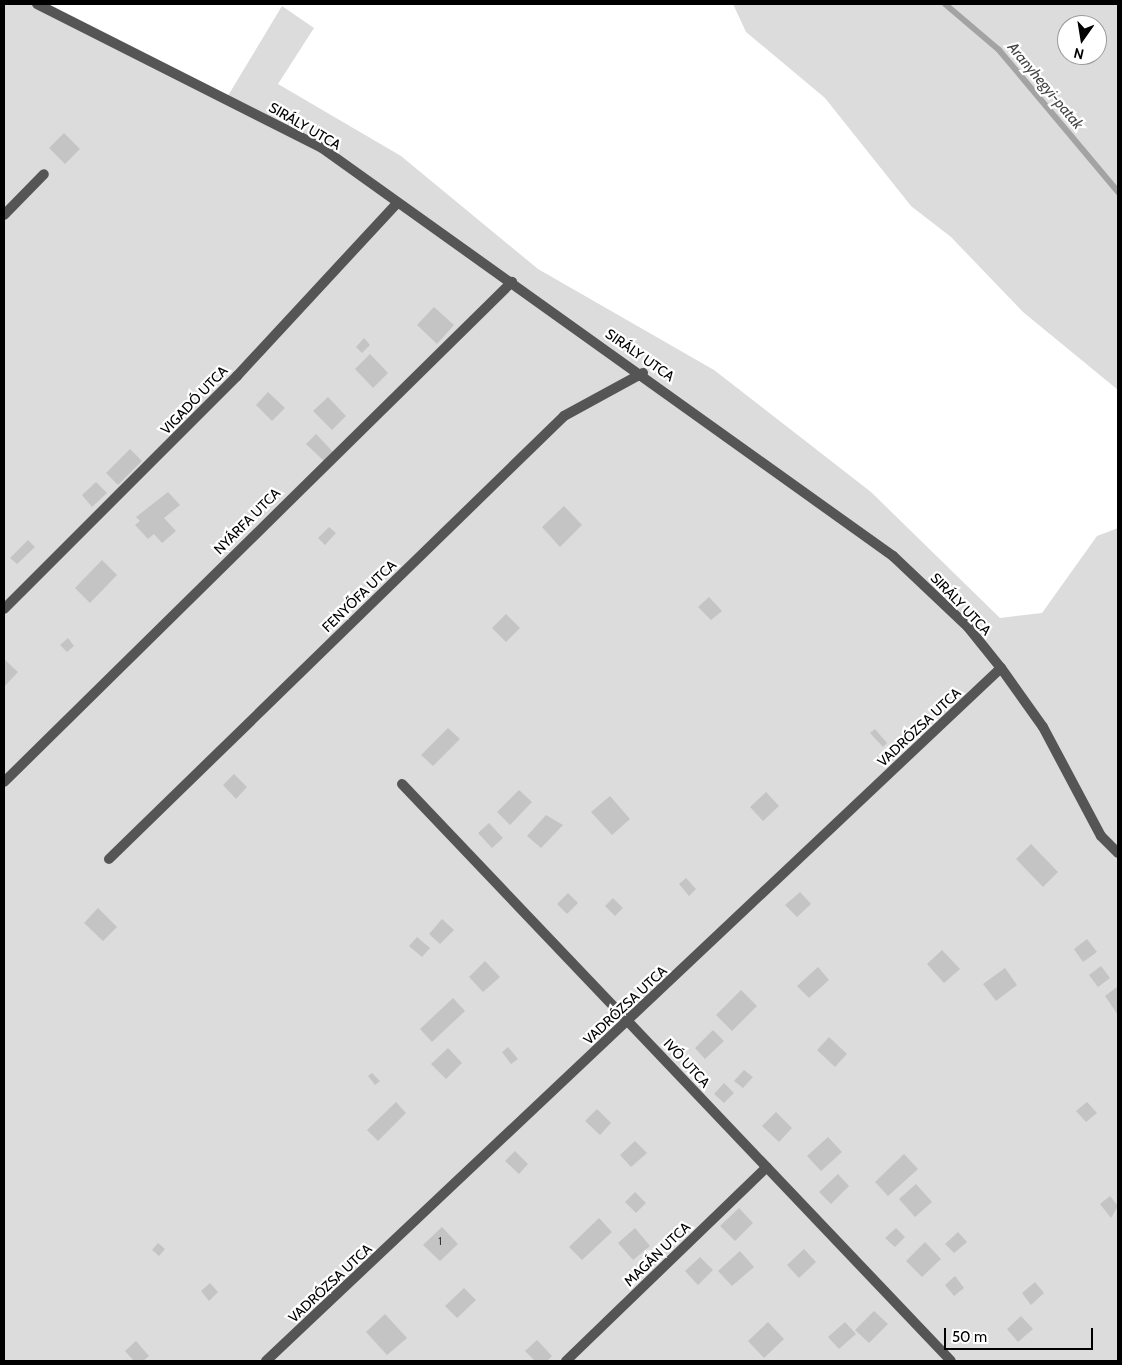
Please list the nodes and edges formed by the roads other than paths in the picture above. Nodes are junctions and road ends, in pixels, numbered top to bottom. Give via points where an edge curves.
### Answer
1 (37, 4) edge
2 (44, 174) dead end
3 (396, 204) junction
4 (4, 215) edge
5 (512, 282) junction
6 (643, 373) junction
7 (4, 608) edge
8 (1001, 668) junction
9 (4, 782) edge
10 (402, 784) dead end
11 (1118, 853) edge
12 (109, 860) dead end
13 (628, 1020) junction
14 (766, 1167) junction
15 (266, 1361) edge
16 (566, 1361) edge
17 (951, 1361) edge

1 - 3 street, SIRÁLY UTCA via 322,148
2 - 4 street
3 - 5 street, SIRÁLY UTCA
3 - 7 street, VIGADÓ UTCA via 237,376
5 - 6 street, SIRÁLY UTCA
5 - 9 street, NYÁRFA UTCA
6 - 8 street, SIRÁLY UTCA via 893,556 968,627
6 - 12 street, FENYŐFA UTCA via 564,416
8 - 11 street, SIRÁLY UTCA via 1042,727 1101,836
8 - 13 street, VADRÓZSA UTCA
10 - 13 street, IVÓ UTCA
13 - 14 street, IVÓ UTCA
13 - 15 street, VADRÓZSA UTCA
14 - 16 street, MAGÁN UTCA
14 - 17 street, IVÓ UTCA

